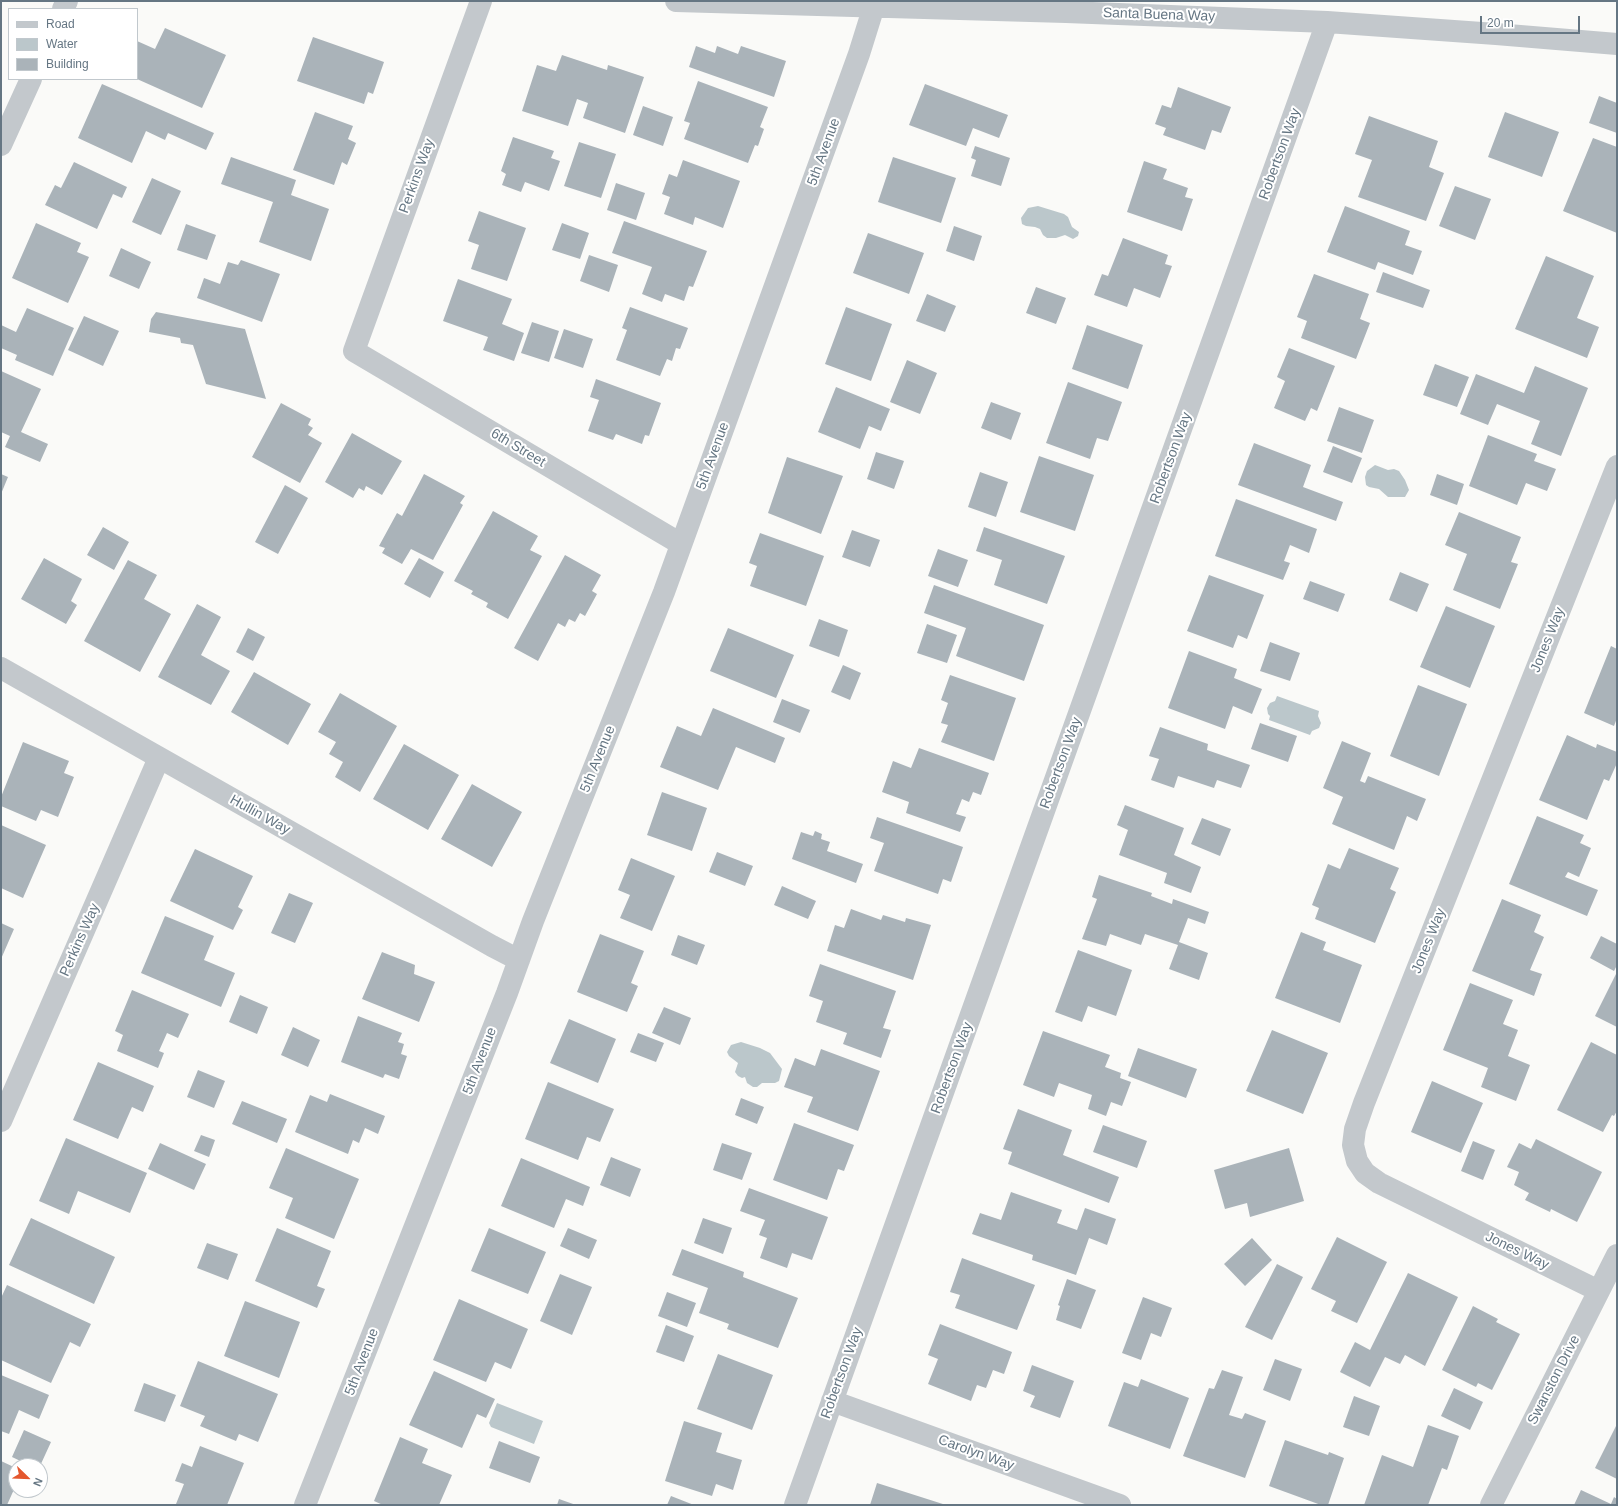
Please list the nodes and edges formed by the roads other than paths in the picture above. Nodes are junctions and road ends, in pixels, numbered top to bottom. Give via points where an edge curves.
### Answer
1 (481, 1) edge
2 (676, 1) edge
3 (874, 6) junction
4 (1327, 22) junction
5 (1617, 44) edge
6 (31, 80) edge
7 (1, 145) edge
8 (354, 351) joint
9 (1617, 466) edge
10 (681, 544) junction
11 (1, 668) edge
12 (159, 758) junction
13 (519, 960) junction
14 (1, 1121) edge
15 (1617, 1255) edge
16 (1599, 1291) junction
17 (832, 1401) junction
18 (305, 1505) edge
19 (795, 1505) edge
20 (1120, 1505) edge
21 (1491, 1505) edge

1 - 8 street, Perkins Way
2 - 3 street, Santa Buena Way
3 - 4 street, Santa Buena Way
3 - 10 street, 5th Avenue via 859,54
4 - 5 street, Santa Buena Way
4 - 17 street, Robertson Way
6 - 7 street
8 - 10 street, 6th Street
9 - 16 street, Jones Way via 1364,1103 1355,1129 1353,1146 1364,1173 1379,1183
10 - 13 street, 5th Avenue
11 - 12 street, Hullin Way
12 - 13 street, Hullin Way
12 - 14 street, Perkins Way
13 - 18 street, 5th Avenue
15 - 16 street, Swanston Drive
16 - 21 street, Swanston Drive
17 - 19 street, Robertson Way
17 - 20 street, Carolyn Way

